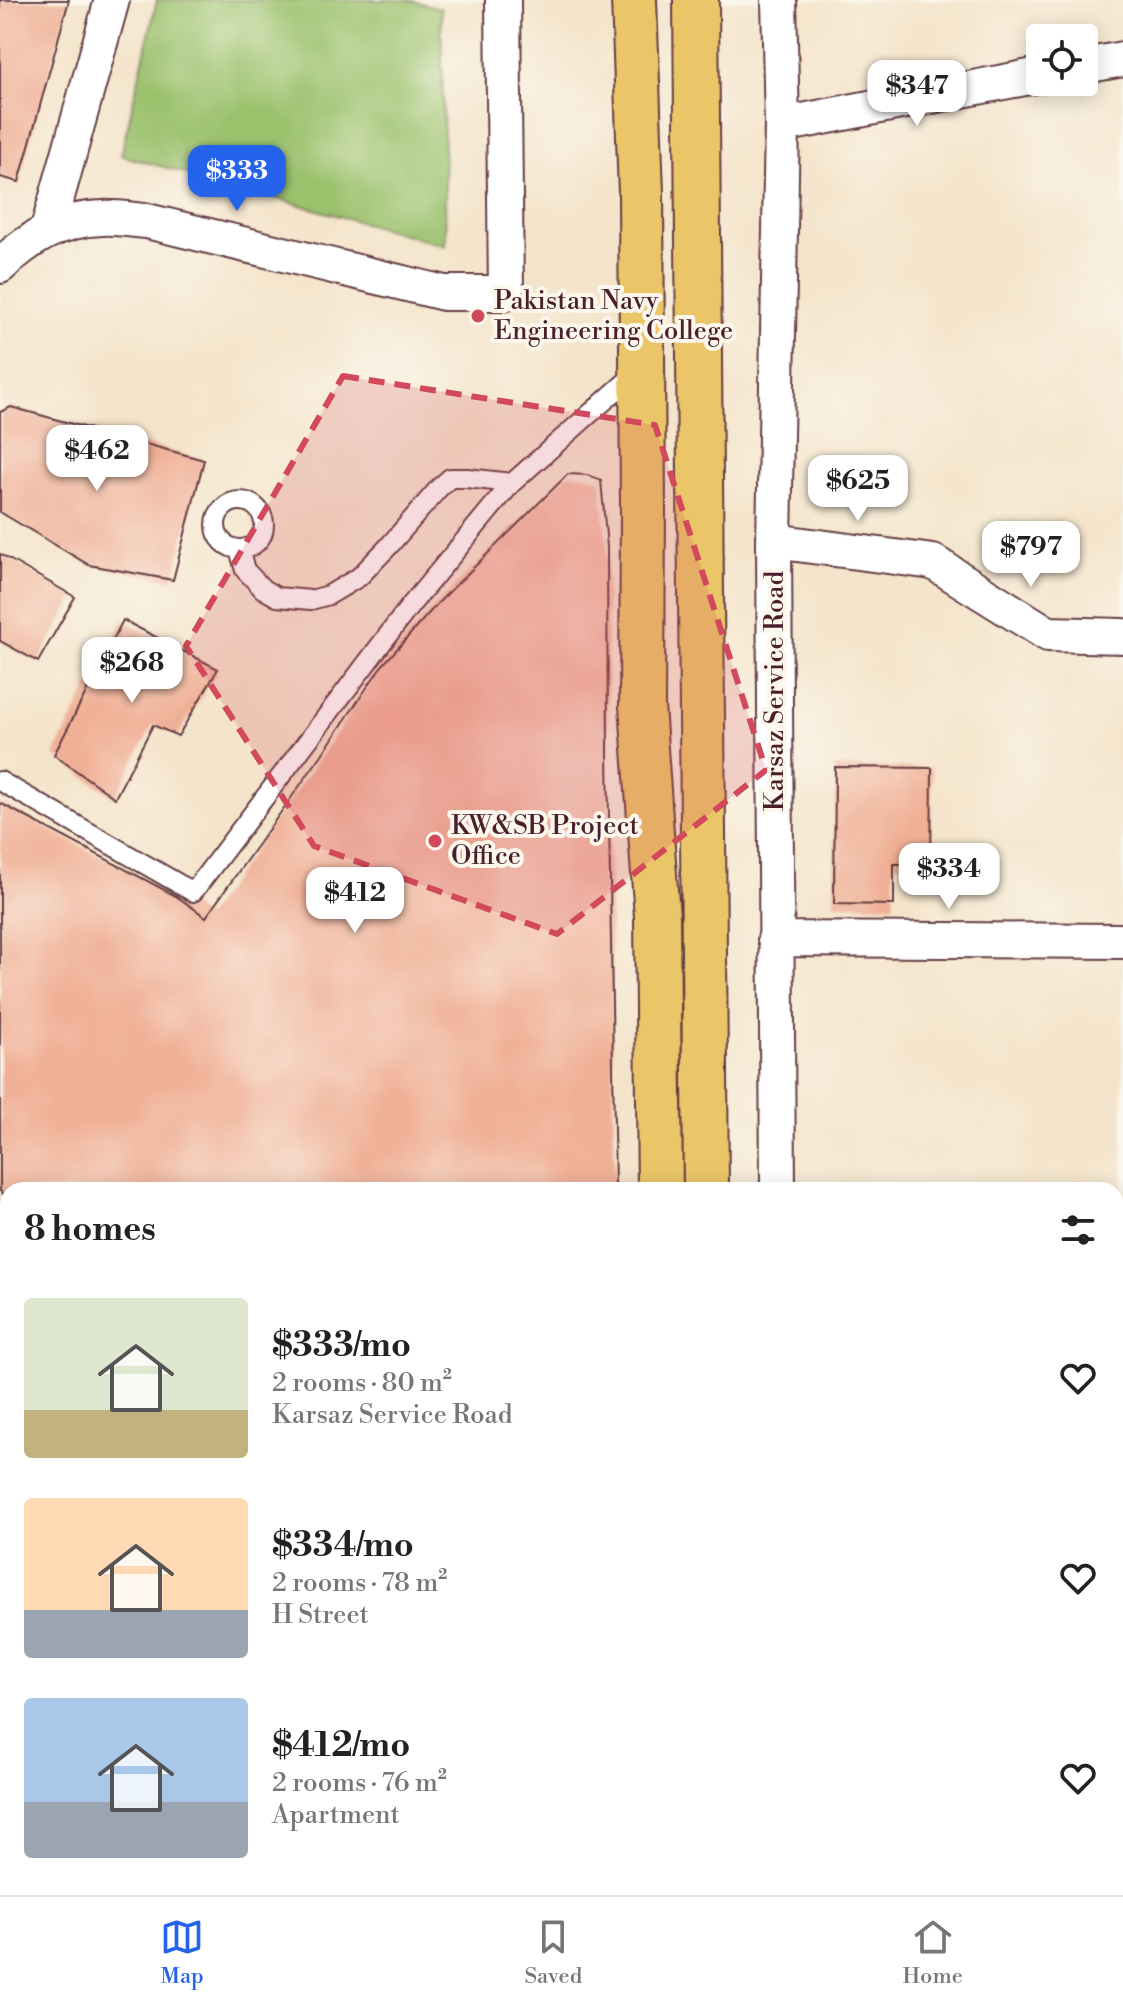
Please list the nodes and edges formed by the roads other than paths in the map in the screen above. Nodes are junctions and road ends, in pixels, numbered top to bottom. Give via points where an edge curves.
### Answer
1 (112, 0) edge
2 (503, 0) edge
3 (634, 0) edge
4 (696, 0) edge
5 (779, 0) edge
6 (1123, 59) edge
7 (1098, 63) edge
8 (1026, 78) edge
9 (782, 125) junction
10 (48, 229) junction
11 (3, 259) edge
12 (642, 368) junction
13 (512, 483) junction
14 (774, 541) junction
15 (239, 549) dead end
16 (1123, 636) edge
17 (0, 781) edge
18 (775, 939) junction
19 (1123, 941) edge
20 (660, 1182) edge
21 (706, 1182) edge
22 (778, 1182) edge

1 - 10 street
2 - 10 street via 506,293 444,293 147,221 102,218
3 - 12 highway
4 - 21 highway
5 - 9 street, Karsaz Service Road
6 - 7 street
8 - 9 street
9 - 14 street, Karsaz Service Road
10 - 11 street
12 - 13 lane
12 - 20 highway via 642,706 657,917
13 - 15 lane via 450,478 359,577 311,600 277,597 263,589 245,570
13 - 17 lane via 400,618 193,892
14 - 16 street via 933,562 1048,634
14 - 18 street, Karsaz Service Road
18 - 19 street
18 - 22 street, Karsaz Service Road

